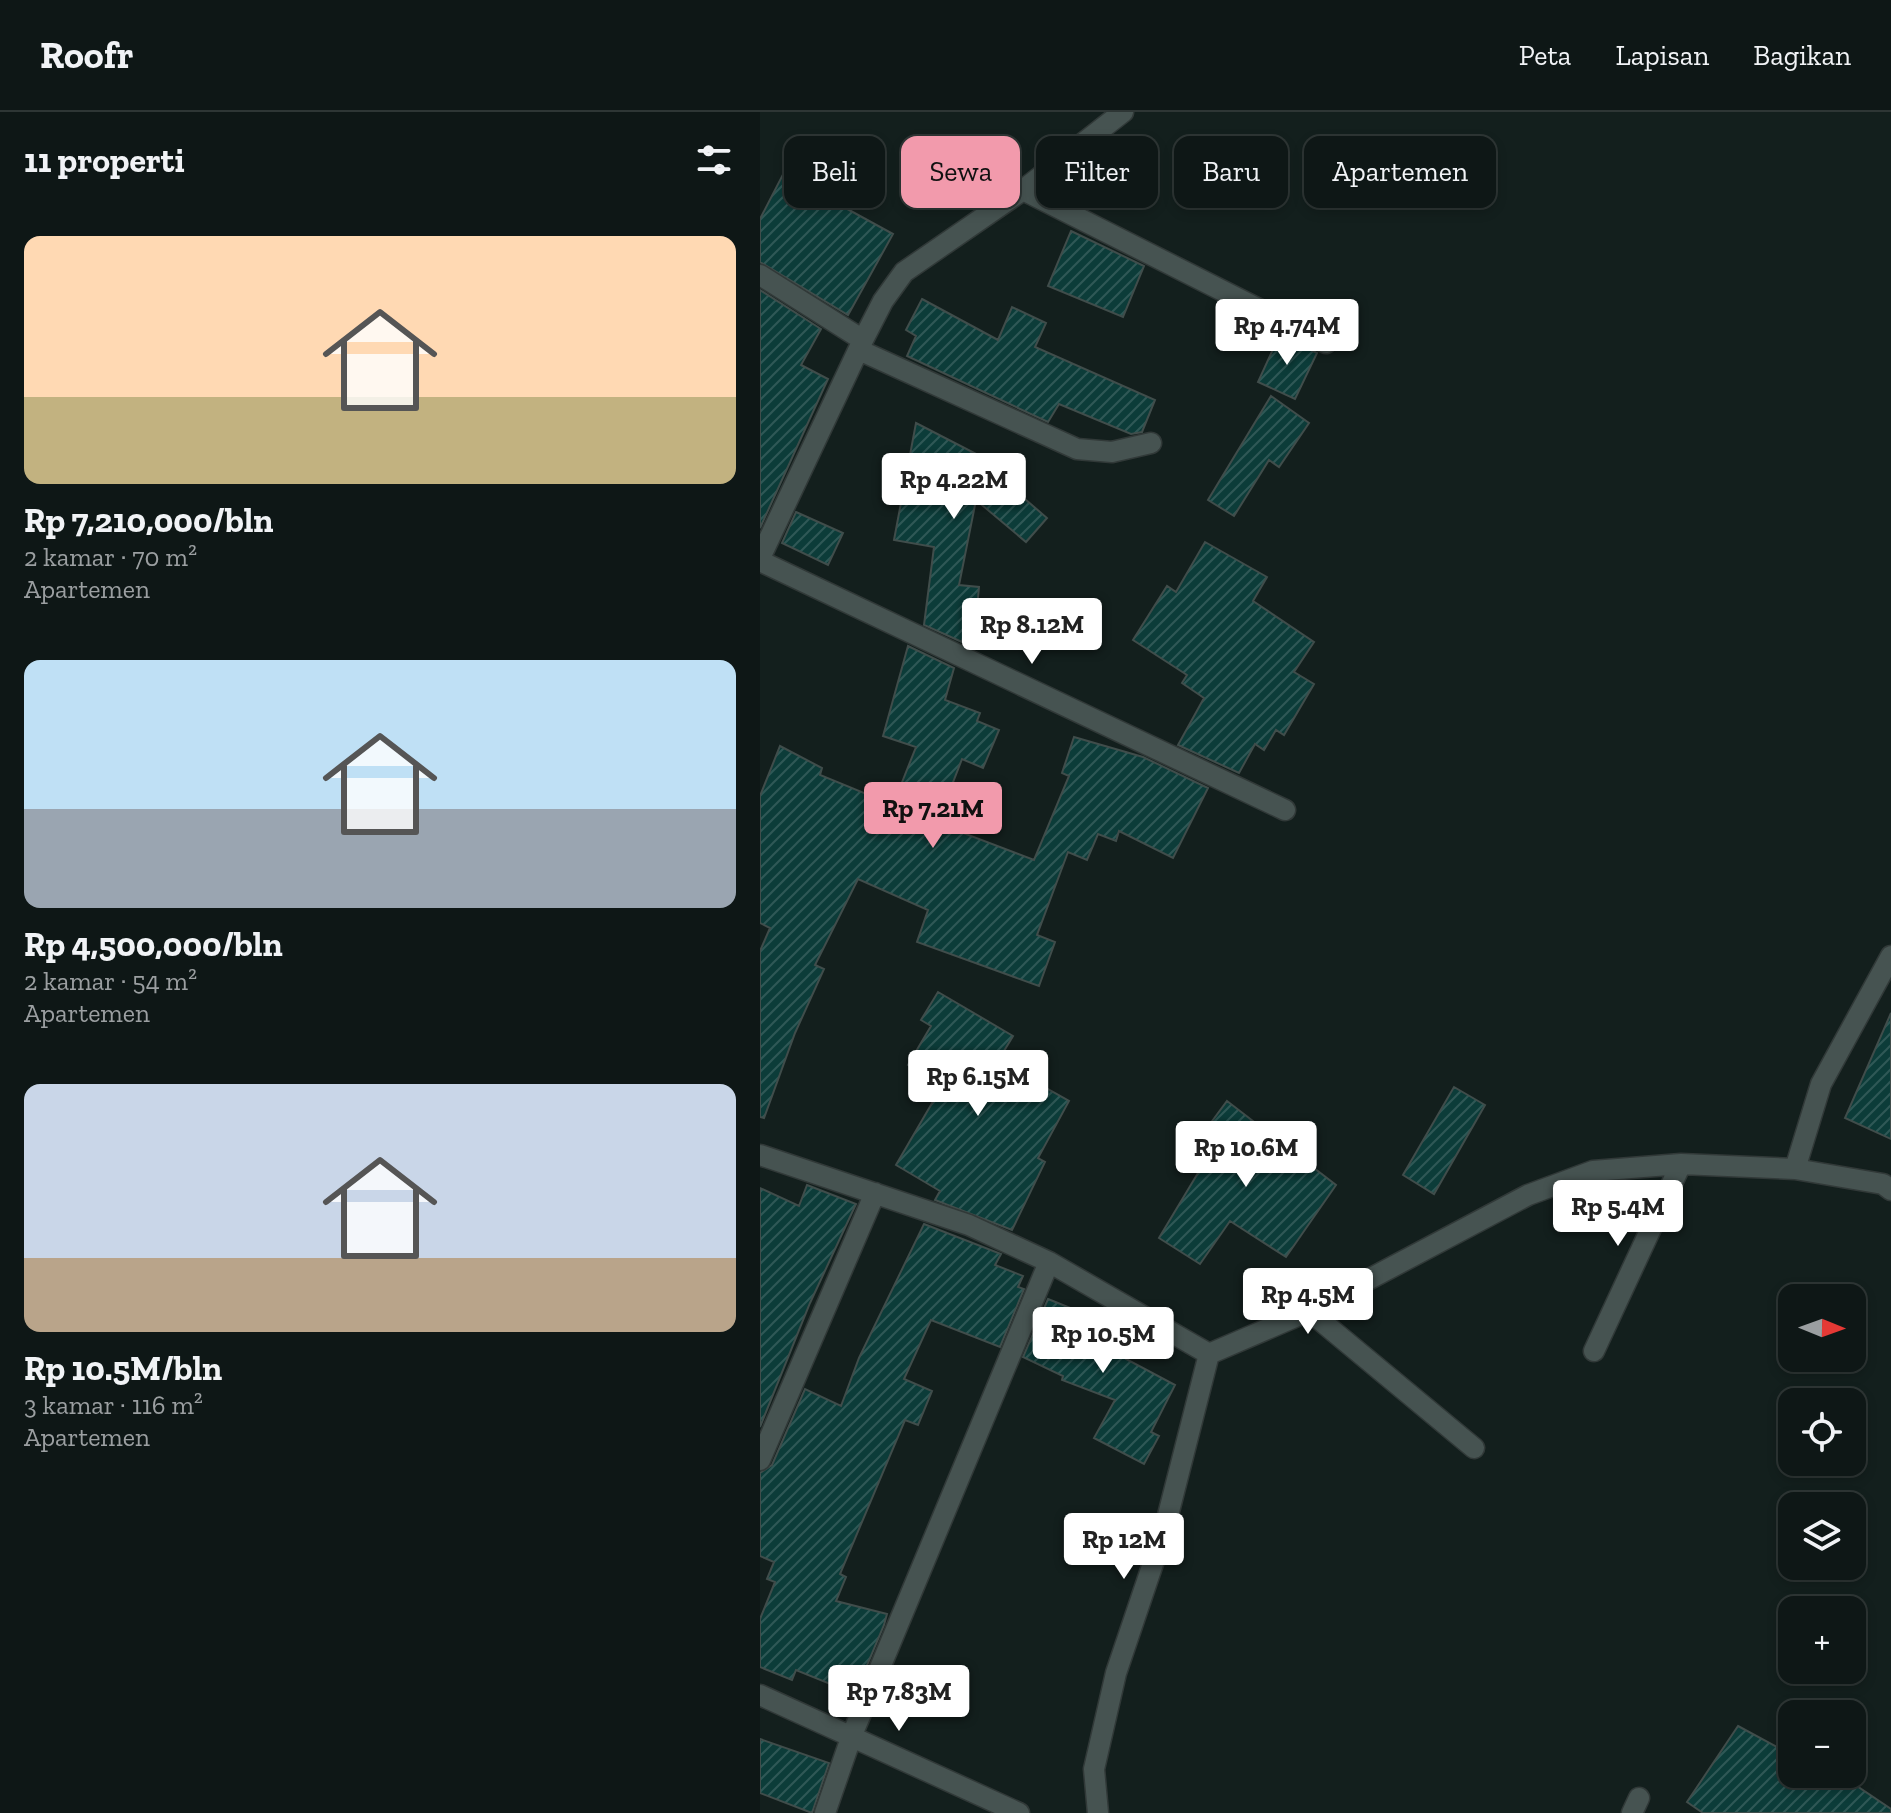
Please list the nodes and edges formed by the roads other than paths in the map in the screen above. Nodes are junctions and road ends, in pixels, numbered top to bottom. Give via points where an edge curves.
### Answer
1 (1123, 112) edge
2 (1023, 190) junction
3 (760, 275) edge
4 (1326, 343) dead end
5 (861, 345) junction
6 (1151, 443) dead end
7 (760, 559) edge
8 (1285, 810) dead end
9 (1891, 956) edge
10 (760, 1155) edge
11 (1681, 1164) junction
12 (1795, 1169) junction
13 (1891, 1190) edge
14 (875, 1193) junction
15 (1049, 1262) junction
16 (1309, 1311) junction
17 (1594, 1351) dead end
18 (1209, 1354) junction
19 (1474, 1448) dead end
20 (760, 1460) edge
21 (760, 1695) edge
22 (852, 1735) junction
23 (825, 1813) edge
24 (1019, 1813) edge
25 (1098, 1813) edge

1 - 2 street
2 - 4 street
2 - 5 street via 904,272
3 - 5 street
5 - 6 street via 1077,449 1112,452
5 - 7 street
7 - 8 street
9 - 12 street via 1821,1084
10 - 14 street
11 - 12 street
11 - 16 street via 1593,1171 1528,1195
11 - 17 street
12 - 13 street via 1883,1184
14 - 15 street via 969,1225
14 - 20 street
15 - 18 street
15 - 22 street
16 - 18 street
16 - 19 street
18 - 25 street via 1164,1531 1116,1673 1094,1769
21 - 22 street
22 - 23 street
22 - 24 street

